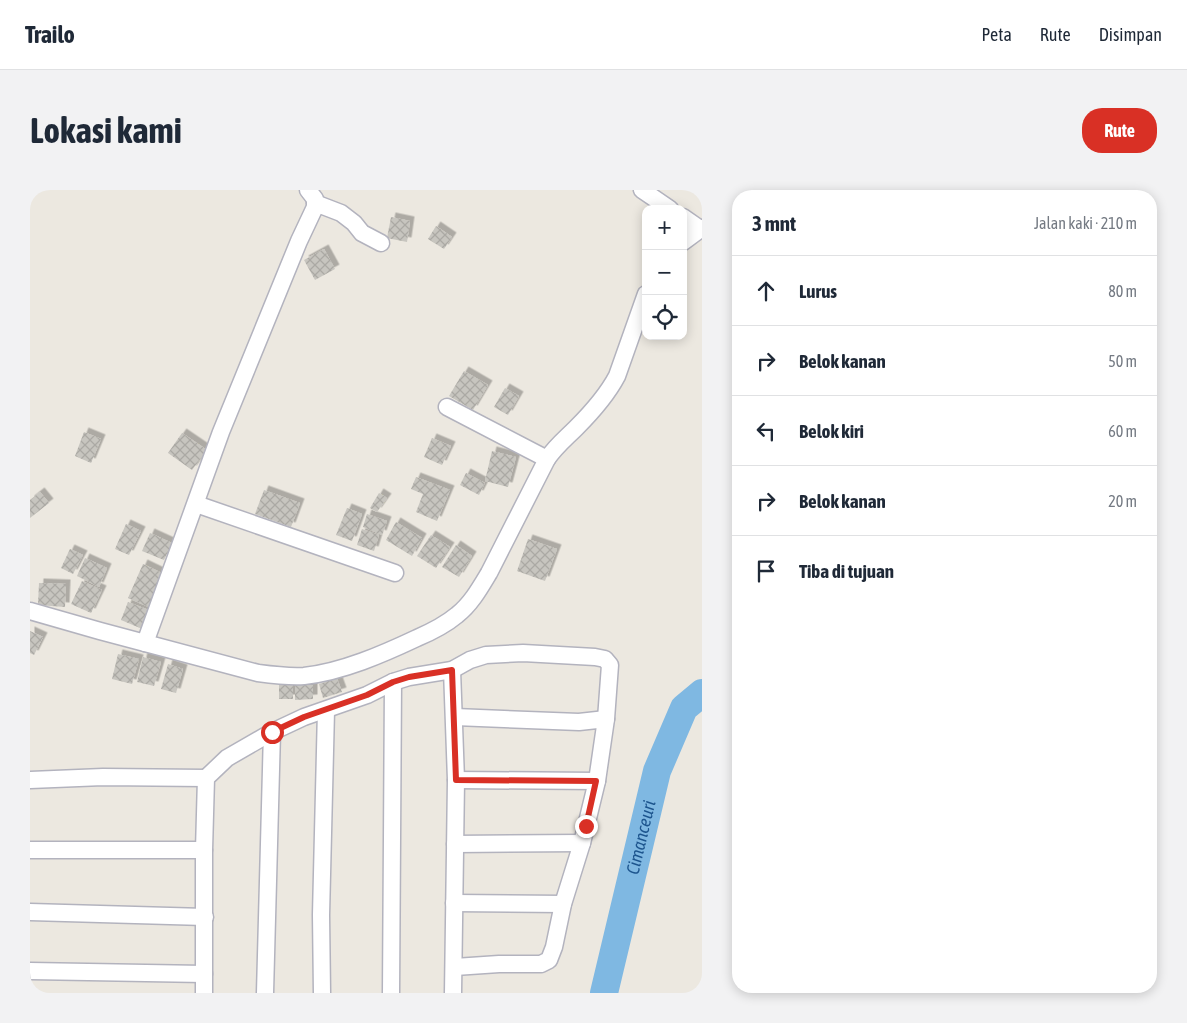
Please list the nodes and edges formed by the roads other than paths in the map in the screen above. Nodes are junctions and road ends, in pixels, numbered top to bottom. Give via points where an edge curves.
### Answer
1 (642, 190) edge
2 (312, 197) edge
3 (664, 205) edge
4 (687, 219) edge
5 (701, 228) edge
6 (687, 239) edge
7 (381, 243) dead end
8 (646, 295) edge
9 (447, 407) dead end
10 (547, 459) junction
11 (196, 504) junction
12 (396, 573) dead end
13 (30, 610) edge
14 (145, 643) junction
15 (452, 670) junction
16 (393, 682) junction
17 (326, 710) junction
18 (455, 717) junction
19 (606, 719) junction
20 (272, 732) junction
21 (206, 778) junction
22 (30, 780) edge
23 (456, 780) junction
24 (596, 781) junction
25 (455, 844) junction
26 (582, 844) junction
27 (30, 850) edge
28 (204, 850) junction
29 (454, 903) junction
30 (563, 904) junction
31 (30, 912) edge
32 (205, 917) junction
33 (455, 967) junction
34 (30, 971) edge
35 (204, 974) junction
36 (204, 993) edge
37 (265, 993) edge
38 (322, 993) edge
39 (391, 993) edge
40 (453, 993) edge

1 - 3 street
2 - 7 street via 341,213 362,233
2 - 11 street
4 - 5 street
5 - 6 street
8 - 10 street via 611,388 576,428 555,446
9 - 10 street
10 - 14 street via 490,573 468,605 440,627 382,654 304,676 280,676
11 - 12 street
11 - 14 street
13 - 14 street
15 - 16 street
15 - 18 street
15 - 19 street via 486,654 600,658 610,665
16 - 17 street
16 - 39 street
17 - 20 street
17 - 38 street
18 - 19 street via 579,722
18 - 23 street
19 - 24 street
20 - 21 street via 227,758
20 - 37 street
21 - 22 street
21 - 28 street
23 - 24 street
23 - 25 street
24 - 26 street
25 - 26 street
25 - 29 street
26 - 30 street
27 - 28 street
28 - 32 street
29 - 30 street
29 - 33 street
30 - 33 street via 547,962
31 - 32 street
32 - 35 street
33 - 40 street
34 - 35 street
35 - 36 street

